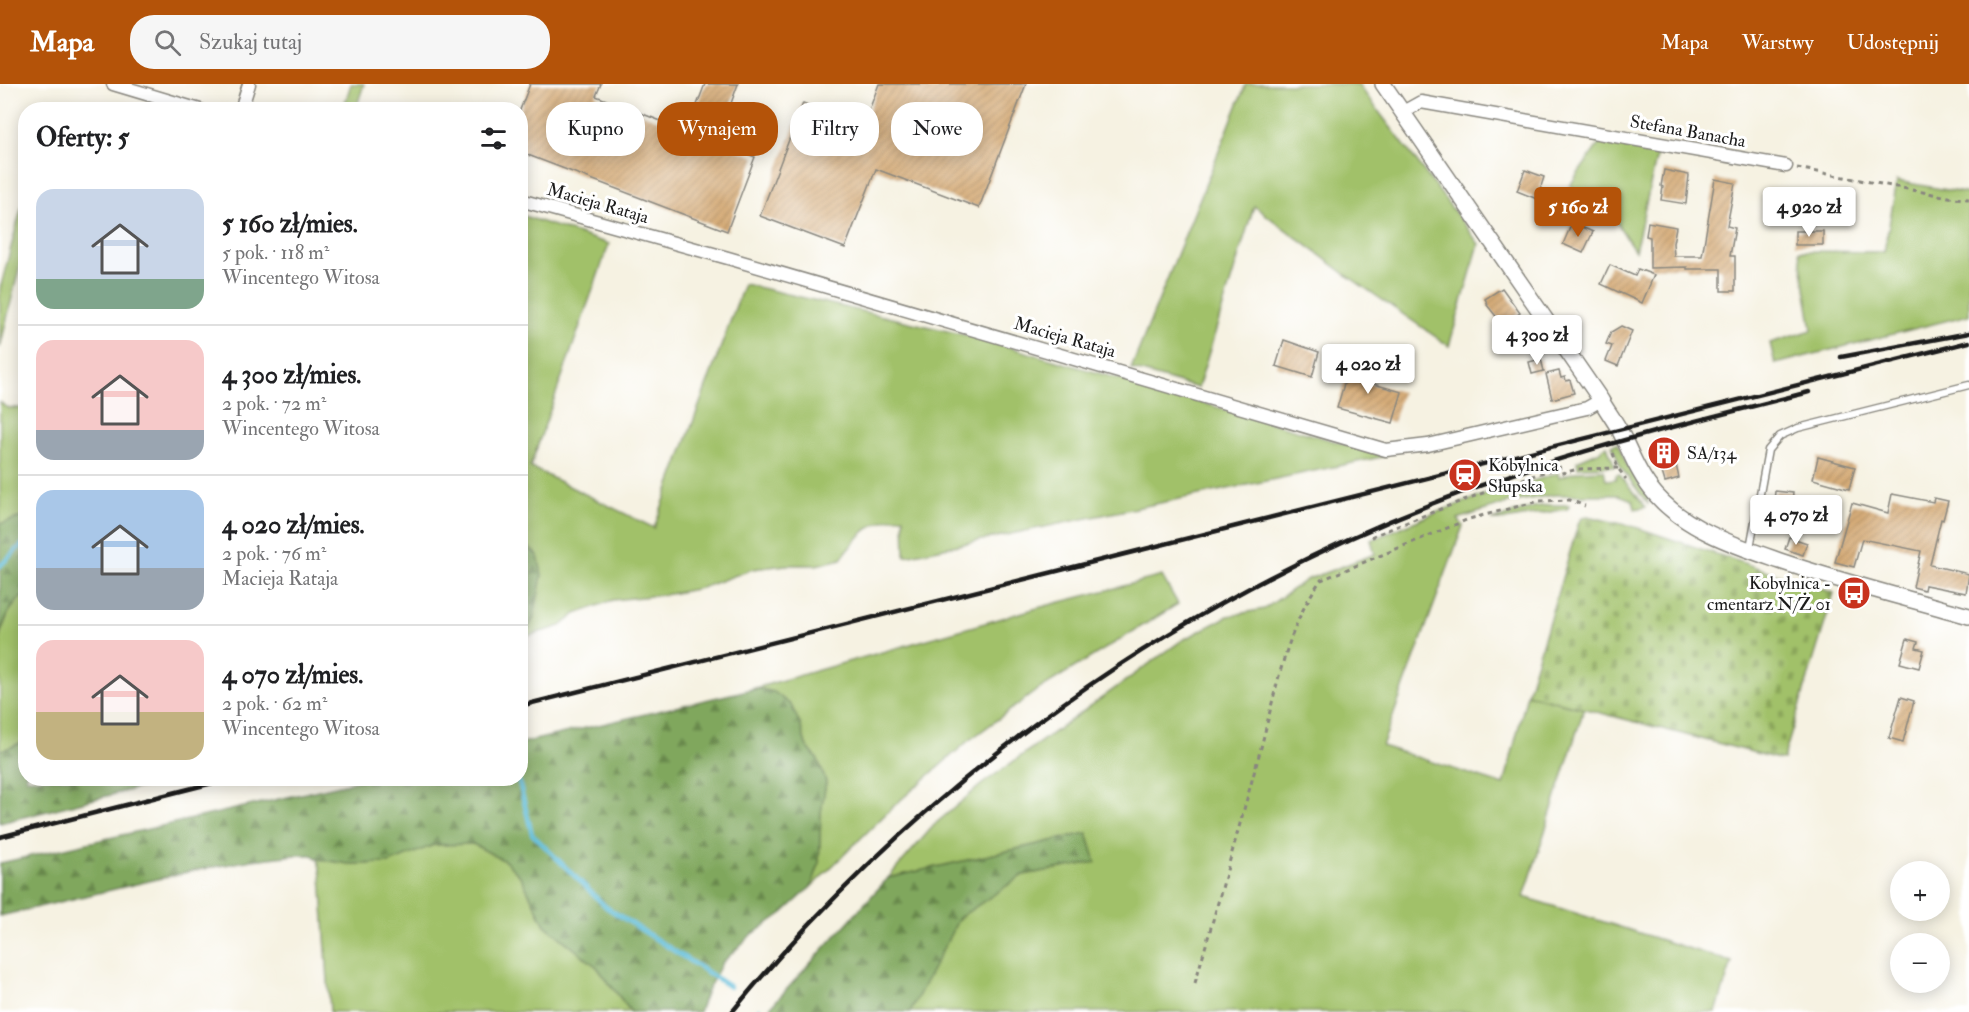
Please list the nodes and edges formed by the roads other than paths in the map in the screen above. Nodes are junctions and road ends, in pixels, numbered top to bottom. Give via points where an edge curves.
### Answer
1 (113, 84) edge
2 (249, 84) edge
3 (1383, 84) edge
4 (173, 102) edge
5 (243, 102) edge
6 (1403, 112) junction
7 (1786, 166) road end
8 (528, 202) edge
9 (1969, 385) edge
10 (1601, 400) junction
11 (1750, 550) junction
12 (1969, 616) edge

1 - 4 street
2 - 5 street
3 - 6 street
6 - 7 street, Stefana Banacha via 1421,102
6 - 10 street
8 - 10 street, Macieja Rataja via 1386,450 1428,445 1587,408
9 - 11 lane via 1798,428 1780,436 1768,450
10 - 11 street via 1655,494 1701,529
11 - 12 street via 1855,585

